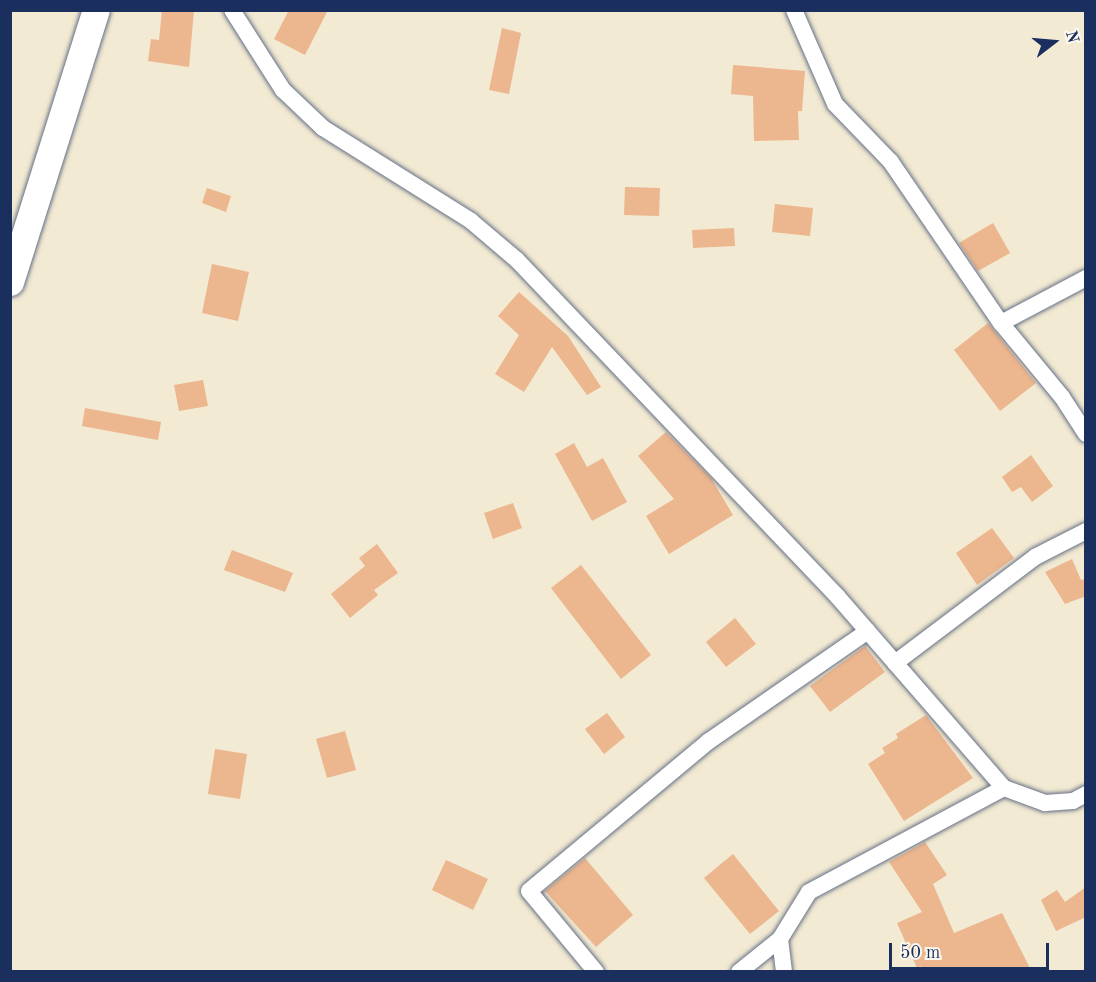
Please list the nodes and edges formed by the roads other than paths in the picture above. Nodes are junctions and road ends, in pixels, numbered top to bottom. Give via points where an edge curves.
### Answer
1 (96, 10) edge
2 (232, 10) edge
3 (794, 10) edge
4 (1086, 278) edge
5 (10, 282) edge
6 (1001, 323) junction
7 (1086, 434) edge
8 (1086, 531) edge
9 (868, 631) junction
10 (895, 663) junction
11 (1005, 788) junction
12 (1086, 794) edge
13 (780, 939) junction
14 (596, 972) edge
15 (739, 972) edge
16 (784, 972) edge

1 - 5 highway
2 - 9 street via 283,90 323,128 471,221 517,260
3 - 6 street via 835,104 891,162
4 - 6 street
6 - 7 street via 1062,397
8 - 10 street via 1035,557
9 - 10 street
9 - 14 street via 709,741 529,891
10 - 11 street
11 - 12 street via 1045,803 1073,801
11 - 13 street via 809,892
13 - 15 street
13 - 16 street

